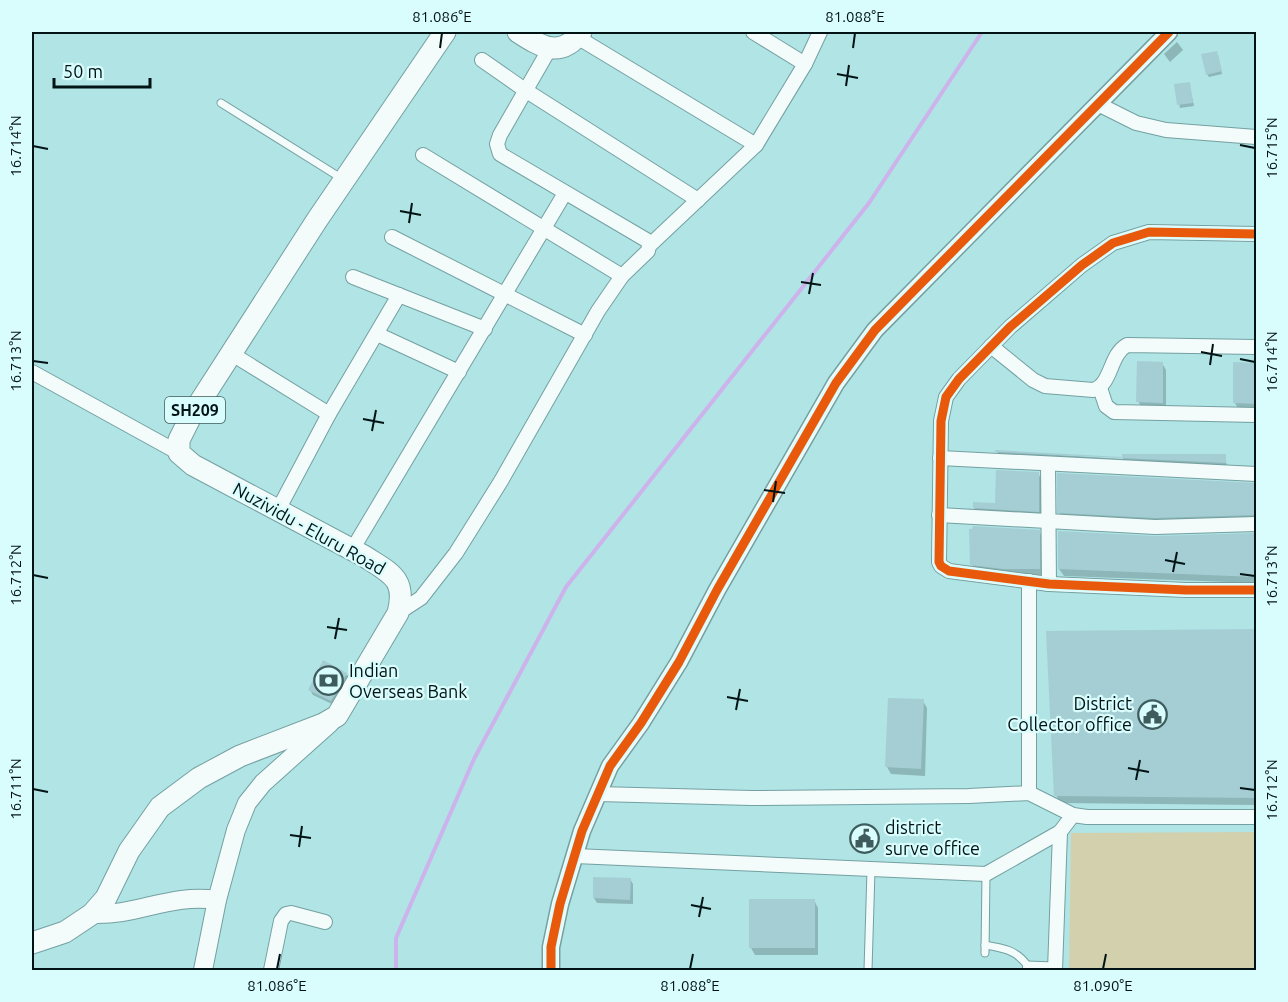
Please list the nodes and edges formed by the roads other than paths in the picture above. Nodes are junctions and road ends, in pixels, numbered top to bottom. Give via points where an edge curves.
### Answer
1 (445, 32) edge
2 (518, 32) edge
3 (753, 32) edge
4 (820, 32) edge
5 (1169, 32) edge
6 (579, 34) edge
7 (550, 48) junction
8 (482, 60) dead end
9 (805, 63) junction
10 (525, 90) junction
11 (222, 103) dead end
12 (1098, 104) junction
13 (1257, 137) edge
14 (756, 145) junction
15 (423, 155) dead end
16 (344, 180) junction
17 (565, 193) junction
18 (698, 200) junction
19 (544, 230) junction
20 (1257, 234) edge
21 (392, 237) dead end
22 (649, 246) junction
23 (622, 276) junction
24 (353, 277) dead end
25 (399, 295) junction
26 (505, 295) junction
27 (485, 329) junction
28 (377, 334) junction
29 (585, 336) junction
30 (991, 346) junction
31 (1257, 347) edge
32 (232, 354) junction
33 (32, 372) edge
34 (459, 372) junction
35 (1100, 388) junction
36 (329, 414) junction
37 (1257, 415) edge
38 (179, 453) junction
39 (940, 458) junction
40 (1048, 464) junction
41 (1257, 474) edge
42 (278, 510) junction
43 (939, 515) junction
44 (1048, 522) junction
45 (1257, 524) edge
46 (352, 550) junction
47 (1029, 581) junction
48 (1049, 585) junction
49 (1257, 590) edge
50 (398, 613) junction
51 (337, 716) junction
52 (1029, 793) junction
53 (598, 794) junction
54 (1073, 815) junction
55 (1257, 817) edge
56 (1060, 832) junction
57 (575, 856) junction
58 (871, 870) junction
59 (986, 874) junction
60 (217, 900) junction
61 (93, 914) junction
62 (325, 922) dead end
63 (32, 943) edge
64 (1026, 968) edge
65 (1055, 968) edge
66 (203, 970) edge
67 (271, 970) edge
68 (551, 970) edge
69 (868, 970) edge

1 - 16 main road, SH209
2 - 7 main road
3 - 9 street
4 - 9 street
5 - 12 street
6 - 7 main road via 564,47
6 - 14 street
7 - 10 street
8 - 10 street
9 - 14 street
10 - 17 street via 500,135 498,149 500,154
10 - 18 street
11 - 16 lane
12 - 13 street via 1136,123 1166,130
12 - 53 street via 875,330 836,382 679,662 610,766
14 - 18 street
15 - 19 street
16 - 32 main road, SH209
17 - 19 street
17 - 22 street via 648,241
18 - 22 street
19 - 23 street
19 - 26 street
20 - 30 street via 1149,232 1113,243 1082,265
21 - 26 street
22 - 23 street
23 - 29 street
24 - 25 street
25 - 27 street
25 - 28 street
26 - 27 street
26 - 29 street
27 - 34 street
28 - 34 street
28 - 36 street
29 - 50 street via 456,553 421,598
30 - 35 street via 1045,386
30 - 39 street via 946,397
31 - 35 street via 1127,345 1120,349
32 - 36 street
32 - 38 main road, SH209 via 191,416 179,440
33 - 38 street
34 - 46 street
35 - 37 street via 1106,406 1114,412
36 - 42 street
38 - 42 main road, Nuzividu - Eluru Road via 193,465
39 - 40 street
39 - 43 street
40 - 41 street
40 - 44 street
42 - 46 main road, Nuzividu - Eluru Road
43 - 44 street
43 - 47 street via 939,562 944,569
44 - 45 street via 1155,527
44 - 48 street
46 - 50 main road, Nuzividu - Eluru Road via 388,572 399,584 402,598
47 - 48 street
47 - 52 street
48 - 49 street
50 - 51 main road, Nuzividu - Eluru Road
51 - 60 main road via 263,783 247,803
51 - 61 main road via 240,756 199,778 160,807
52 - 53 street via 762,798
52 - 54 street
53 - 57 street
54 - 55 street
54 - 56 street
56 - 59 street
56 - 65 street
57 - 58 street
57 - 68 street via 560,904 551,947
58 - 59 street
58 - 69 lane
59 - 64 lane via 985,949 1004,948 1019,955
60 - 61 main road via 178,899 112,915
60 - 66 main road
61 - 63 main road via 64,932
62 - 67 street via 286,914 281,921
64 - 65 lane

